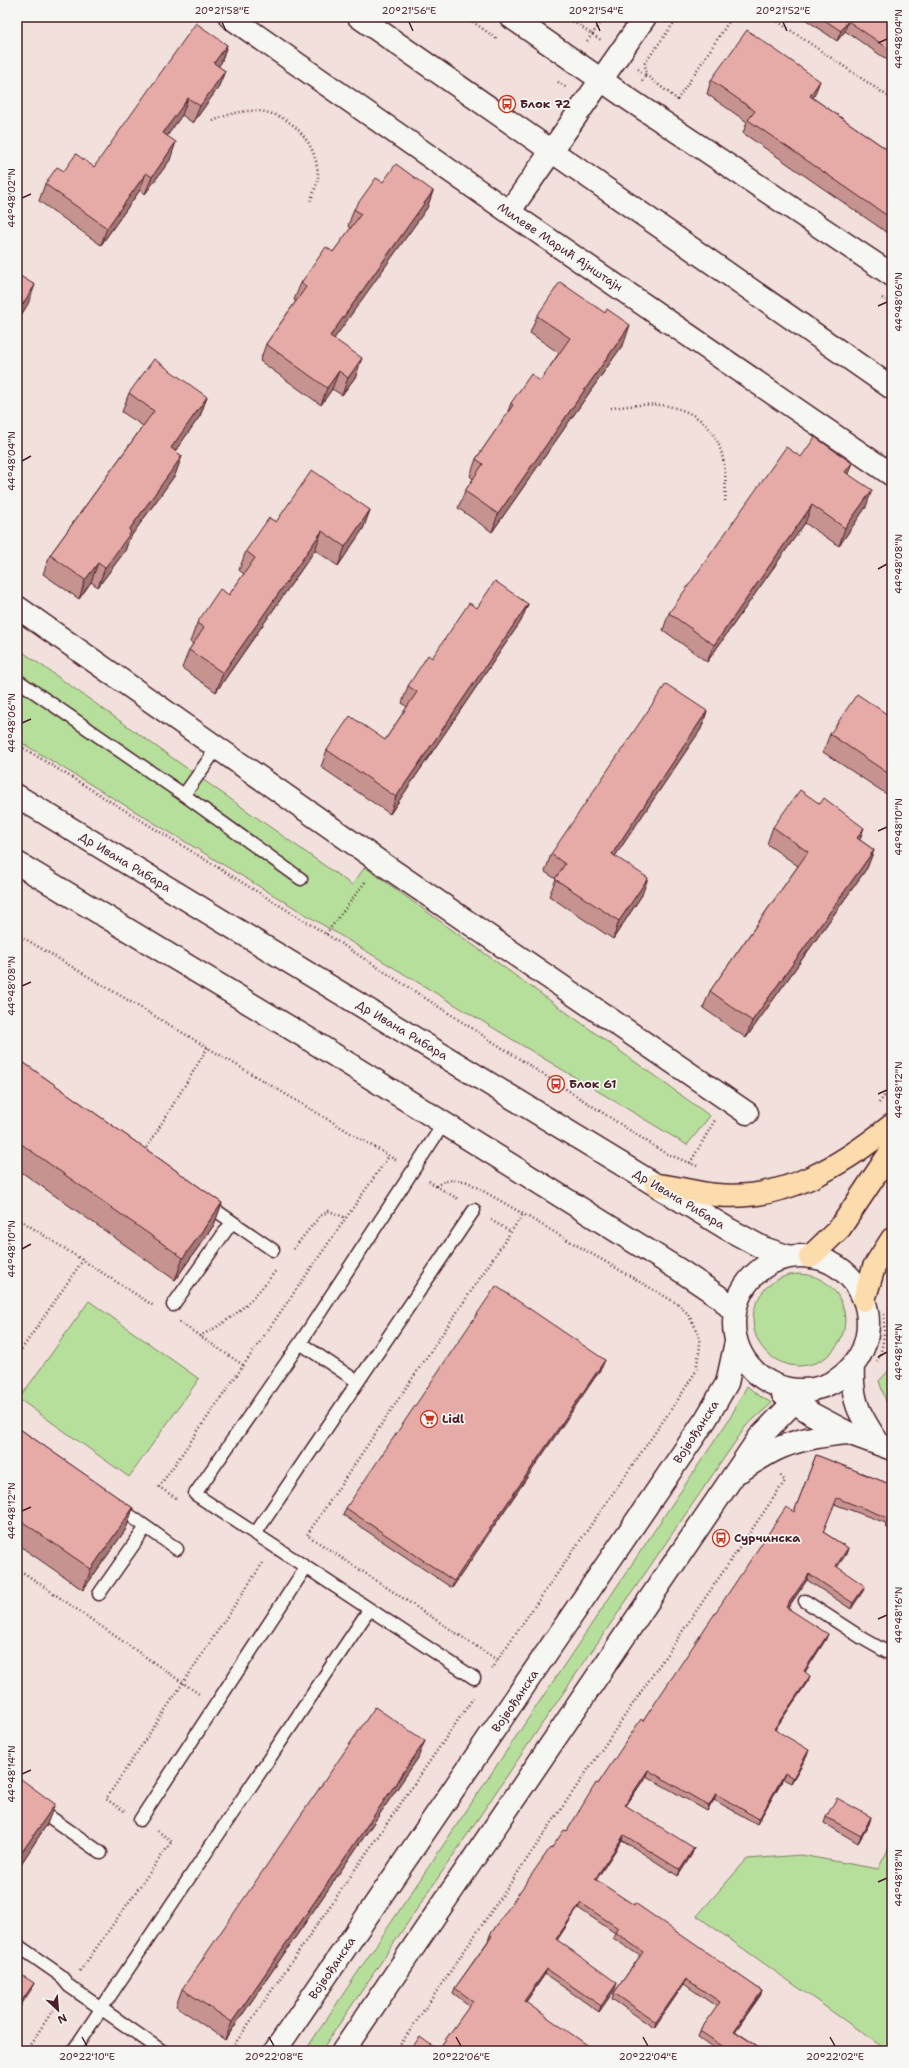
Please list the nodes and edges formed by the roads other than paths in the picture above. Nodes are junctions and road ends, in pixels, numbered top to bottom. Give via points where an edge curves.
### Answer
1 (230, 17) edge
2 (359, 17) edge
3 (511, 17) edge
4 (645, 17) edge
5 (600, 79) junction
6 (551, 150) junction
7 (508, 212) junction
8 (892, 275) edge
9 (892, 388) edge
10 (892, 475) edge
11 (17, 607) edge
12 (17, 680) edge
13 (217, 748) junction
14 (184, 795) junction
15 (17, 796) edge
16 (17, 863) edge
17 (301, 879) dead end
18 (747, 1113) dead end
19 (444, 1123) junction
20 (892, 1125) edge
21 (892, 1150) edge
22 (656, 1185) junction
23 (193, 1195) edge
24 (474, 1210) dead end
25 (232, 1222) junction
26 (892, 1239) edge
27 (273, 1250) dead end
28 (800, 1257) junction
29 (864, 1300) junction
30 (173, 1305) dead end
31 (735, 1313) junction
32 (736, 1342) junction
33 (300, 1343) junction
34 (853, 1365) junction
35 (766, 1381) junction
36 (358, 1382) junction
37 (813, 1389) junction
38 (794, 1402) junction
39 (848, 1433) junction
40 (886, 1446) edge
41 (734, 1474) junction
42 (107, 1499) edge
43 (146, 1526) junction
44 (255, 1534) junction
45 (177, 1549) dead end
46 (306, 1567) junction
47 (99, 1594) edge
48 (805, 1601) dead end
49 (370, 1610) junction
50 (892, 1655) edge
51 (474, 1678) dead end
52 (17, 1794) edge
53 (140, 1820) road end
54 (102, 1853) dead end
55 (17, 1944) edge
56 (102, 2009) junction
57 (73, 2051) edge
58 (162, 2051) edge
59 (275, 2051) edge
60 (343, 2051) edge

1 - 7 main road, Милеве Марић Ајнштајн
2 - 6 main road
3 - 5 main road
4 - 5 main road
5 - 6 main road
5 - 8 main road
6 - 7 main road
6 - 9 main road
7 - 10 main road, Милеве Марић Ајнштајн
11 - 13 main road
12 - 14 lane
13 - 14 lane
13 - 18 main road
14 - 17 lane
15 - 22 main road, Др Ивана Рибара
16 - 19 main road
19 - 31 main road via 681,1271 720,1298
19 - 33 lane
20 - 22 highway via 842,1162 777,1190 717,1195
21 - 28 highway via 840,1228
22 - 28 main road, Др Ивана Рибара via 763,1248
23 - 25 lane
24 - 36 lane
25 - 27 lane
25 - 30 lane
26 - 29 highway via 874,1267
28 - 29 main road via 831,1264 842,1270 859,1289
28 - 31 main road via 770,1264 753,1277 741,1294
29 - 34 main road via 867,1333
31 - 32 main road
32 - 35 main road via 754,1372
32 - 59 main road, Војвођанска via 727,1383 706,1419
33 - 36 lane
33 - 44 lane via 195,1494
34 - 37 main road via 833,1382
34 - 40 main road via 854,1400 864,1422
35 - 37 main road via 788,1390
35 - 38 main road
36 - 44 lane
37 - 38 main road
38 - 39 main road
38 - 41 main road via 759,1438
39 - 40 main road
39 - 41 main road via 800,1441 775,1450
41 - 60 main road
42 - 43 lane
43 - 45 lane
43 - 47 lane
44 - 46 lane
46 - 49 lane
46 - 53 lane
48 - 50 lane
49 - 51 lane
49 - 56 lane
52 - 54 lane
55 - 56 lane
56 - 57 lane
56 - 58 lane

